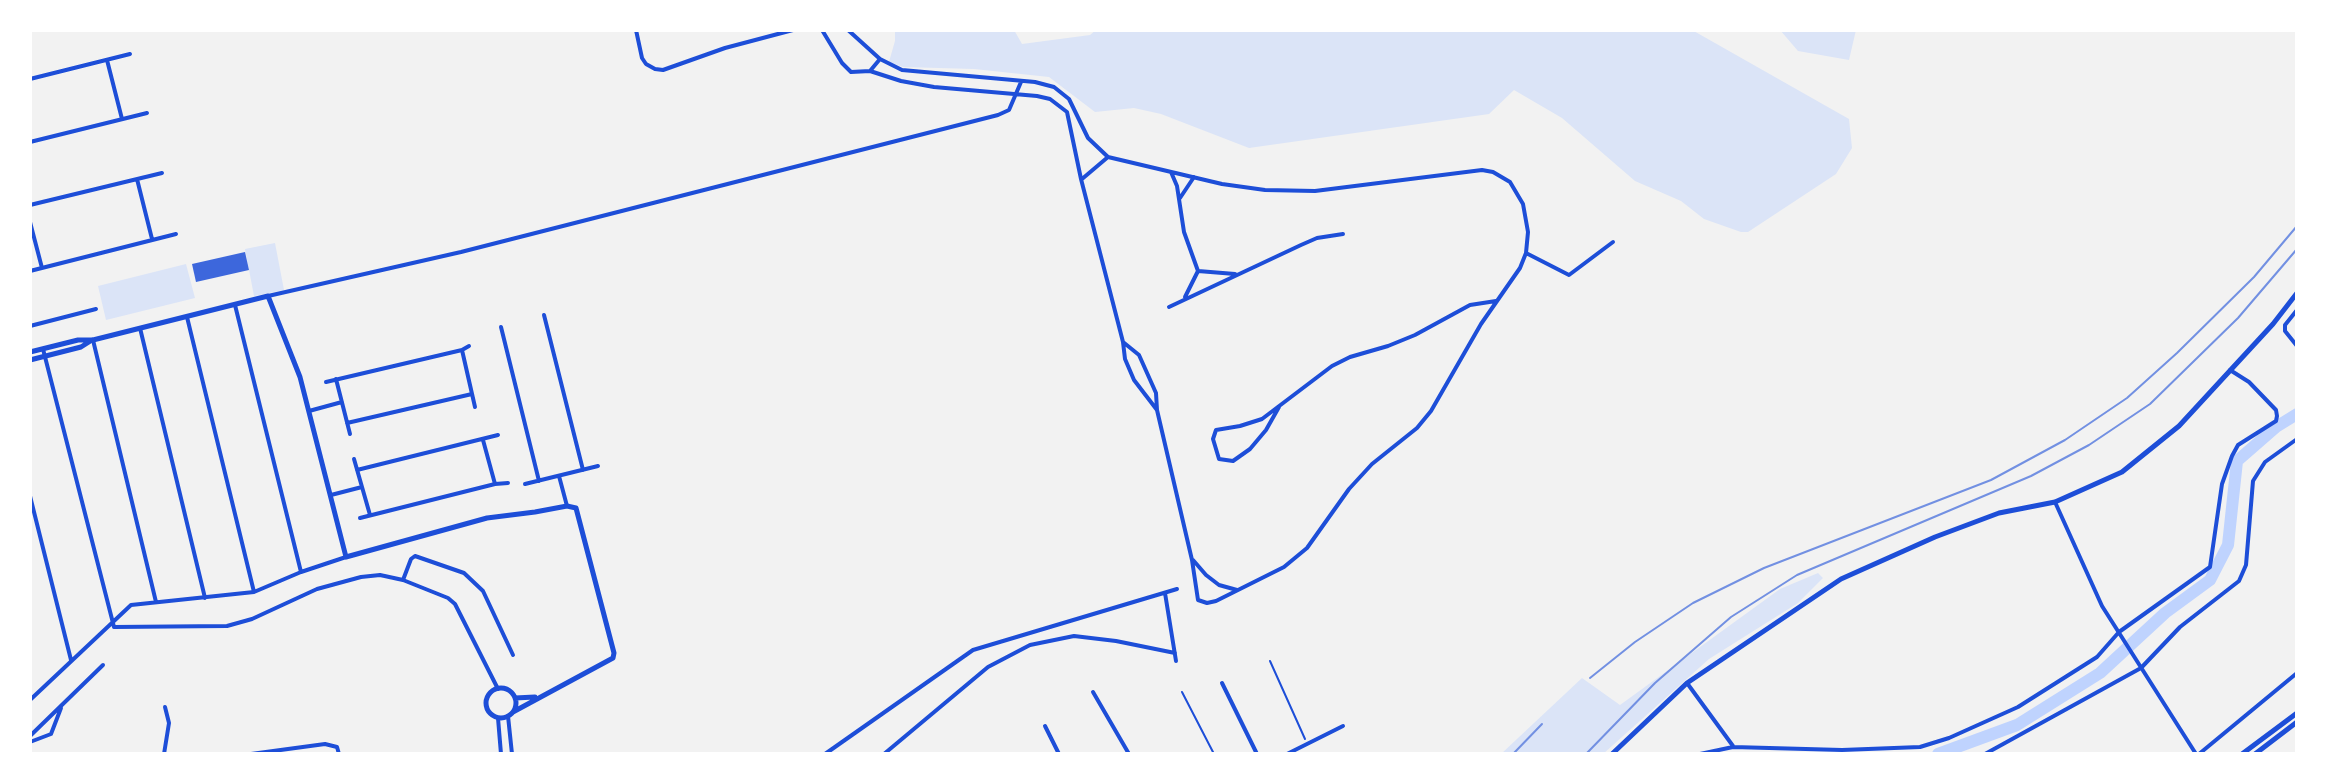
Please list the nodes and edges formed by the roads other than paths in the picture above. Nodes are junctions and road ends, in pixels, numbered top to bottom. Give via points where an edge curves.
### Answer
1 (636, 30) edge
2 (793, 30) edge
3 (822, 30) edge
4 (848, 30) edge
5 (130, 54) dead end
6 (880, 59) junction
7 (107, 60) junction
8 (870, 71) junction
9 (937, 74) junction
10 (30, 79) edge
11 (1021, 82) junction
12 (934, 87) junction
13 (1016, 94) junction
14 (147, 113) dead end
15 (122, 119) junction
16 (30, 142) edge
17 (1108, 157) junction
18 (1171, 171) junction
19 (162, 173) dead end
20 (1194, 177) junction
21 (137, 179) junction
22 (1081, 179) junction
23 (1179, 200) junction
24 (30, 205) edge
25 (30, 222) edge
26 (176, 234) dead end
27 (1343, 234) dead end
28 (152, 240) junction
29 (1613, 242) dead end
30 (1526, 253) junction
31 (42, 268) junction
32 (30, 271) edge
33 (1198, 271) junction
34 (1238, 274) junction
35 (2297, 293) edge
36 (268, 296) junction
37 (1184, 299) junction
38 (1496, 301) junction
39 (235, 305) junction
40 (1169, 307) dead end
41 (96, 309) dead end
42 (2297, 310) edge
43 (544, 315) dead end
44 (187, 317) junction
45 (30, 326) edge
46 (501, 327) dead end
47 (140, 328) junction
48 (93, 340) junction
49 (1123, 342) junction
50 (469, 346) dead end
51 (2297, 346) edge
52 (462, 350) junction
53 (30, 352) edge
54 (44, 352) junction
55 (30, 360) edge
56 (2230, 370) junction
57 (336, 379) junction
58 (326, 382) dead end
59 (472, 394) junction
60 (342, 402) junction
61 (475, 407) dead end
62 (1279, 407) junction
63 (1157, 410) junction
64 (309, 411) junction
65 (347, 423) junction
66 (350, 434) dead end
67 (498, 435) dead end
68 (483, 439) junction
69 (2297, 439) edge
70 (354, 459) dead end
71 (598, 466) dead end
72 (357, 470) junction
73 (583, 470) junction
74 (559, 476) junction
75 (539, 481) junction
76 (508, 483) dead end
77 (495, 484) junction
78 (525, 484) dead end
79 (362, 487) junction
80 (331, 495) junction
81 (30, 496) edge
82 (2055, 502) junction
83 (567, 506) junction
84 (370, 515) junction
85 (360, 518) dead end
86 (346, 557) junction
87 (1192, 560) junction
88 (301, 572) junction
89 (403, 580) junction
90 (1177, 589) dead end
91 (1240, 590) junction
92 (254, 592) junction
93 (1165, 593) junction
94 (205, 598) junction
95 (156, 603) junction
96 (112, 621) junction
97 (1043, 628) junction
98 (2119, 632) junction
99 (1027, 633) junction
100 (1045, 641) junction
101 (1030, 645) junction
102 (1175, 653) junction
103 (513, 655) dead end
104 (1176, 661) dead end
105 (71, 662) junction
106 (103, 665) dead end
107 (2139, 665) junction
108 (2297, 673) edge
109 (1222, 683) dead end
110 (1687, 683) junction
111 (498, 689) junction
112 (1093, 692) dead end
113 (540, 696) junction
114 (515, 698) junction
115 (30, 700) edge
116 (61, 706) junction
117 (165, 707) dead end
118 (2297, 713) edge
119 (511, 714) junction
120 (498, 718) junction
121 (2297, 722) edge
122 (1045, 726) dead end
123 (1343, 726) dead end
124 (30, 736) edge
125 (30, 742) edge
126 (1733, 747) junction
127 (164, 754) edge
128 (253, 754) edge
129 (339, 754) edge
130 (501, 754) edge
131 (512, 754) edge
132 (825, 754) edge
133 (884, 754) edge
134 (1059, 754) edge
135 (1129, 754) edge
136 (1257, 754) edge
137 (1287, 754) edge
138 (1612, 754) edge
139 (1700, 754) edge
140 (1985, 754) edge
141 (2197, 754) edge
142 (2242, 754) edge
143 (2255, 754) edge

1 - 2 street via 642,58 663,70
3 - 8 street via 846,70
4 - 6 street
5 - 7 street
6 - 8 street
6 - 9 street via 902,70
7 - 10 street
7 - 15 street
8 - 12 street
9 - 11 street
9 - 12 street
11 - 13 street
11 - 17 street via 1054,87 1064,94 1088,138
12 - 13 street
13 - 22 street via 1050,99 1067,112
13 - 36 street via 1009,110 998,115
14 - 15 street
15 - 16 street
17 - 18 street
17 - 22 street
18 - 20 street
18 - 23 street
19 - 21 street
20 - 23 street
20 - 30 street via 1265,190 1315,191 1466,170 1493,172 1510,182 1523,204
21 - 24 street
21 - 28 street
22 - 49 street
23 - 33 street
25 - 31 street
26 - 28 street
27 - 34 street via 1317,238
28 - 31 street
29 - 30 street via 1569,275
30 - 38 street
31 - 32 street
33 - 34 street
33 - 37 street
34 - 37 street
35 - 56 street
36 - 39 street
36 - 64 street
37 - 40 street
38 - 62 street via 1470,305 1415,335 1350,357
38 - 91 street via 1417,428 1349,489 1307,548
39 - 44 street
39 - 88 street
41 - 45 street
42 - 51 street via 2285,331
43 - 73 street
44 - 47 street
44 - 92 street
46 - 75 street
47 - 48 street
47 - 94 street
48 - 54 street
48 - 95 street
49 - 63 street via 1134,380
49 - 63 street via 1139,355 1154,387
50 - 52 street
52 - 57 street
52 - 59 street
53 - 54 street
54 - 55 street
54 - 96 street
56 - 82 street via 2179,426 2122,472
56 - 98 street via 2276,410 2276,421 2238,445 2232,456 2222,484 2210,567
57 - 58 street
57 - 60 street
59 - 61 street
59 - 65 street
60 - 64 street
60 - 65 street
62 - 62 street via 1253,423 1216,430 1219,459 1233,461 1250,449
63 - 87 street
64 - 80 street
65 - 66 street
67 - 68 street
68 - 72 street
68 - 77 street
69 - 107 street via 2265,462 2253,481 2246,565 2239,581
70 - 72 street
71 - 73 street
72 - 79 street
73 - 74 street
74 - 75 street
74 - 83 street
75 - 78 street
76 - 77 street
77 - 84 street
79 - 80 street
79 - 84 street
80 - 86 street
81 - 105 street
82 - 98 street
82 - 110 street via 1999,513 1841,579
83 - 86 street via 487,518
83 - 113 street via 579,513 614,653
84 - 85 street
86 - 88 street
87 - 91 street via 1219,585
87 - 91 street via 1198,600 1216,601
88 - 92 street
89 - 96 street via 361,577 227,626 117,628
89 - 103 street via 415,556 464,573 483,591
89 - 111 street via 455,604
90 - 93 street
92 - 94 street
93 - 97 street
93 - 102 street
94 - 95 street
95 - 96 street via 131,605
96 - 105 street
97 - 99 street
97 - 100 street
98 - 107 street
98 - 126 street via 2097,657 2018,707 1920,747
99 - 101 street
99 - 132 street via 973,650
100 - 101 street
100 - 102 street via 1074,636
101 - 133 street via 988,667
102 - 104 street
105 - 115 street
106 - 116 street
107 - 140 street
107 - 141 street
108 - 141 street
109 - 136 street
110 - 126 street
110 - 138 street
111 - 114 street
111 - 120 street via 487,699 491,714
112 - 135 street
113 - 114 street
113 - 119 street
114 - 119 street
116 - 124 street
116 - 125 street via 51,734
117 - 127 street via 169,723
118 - 142 street
119 - 120 street
119 - 131 street
120 - 130 street
121 - 143 street
122 - 134 street
123 - 137 street
126 - 139 street
128 - 129 street via 332,745

